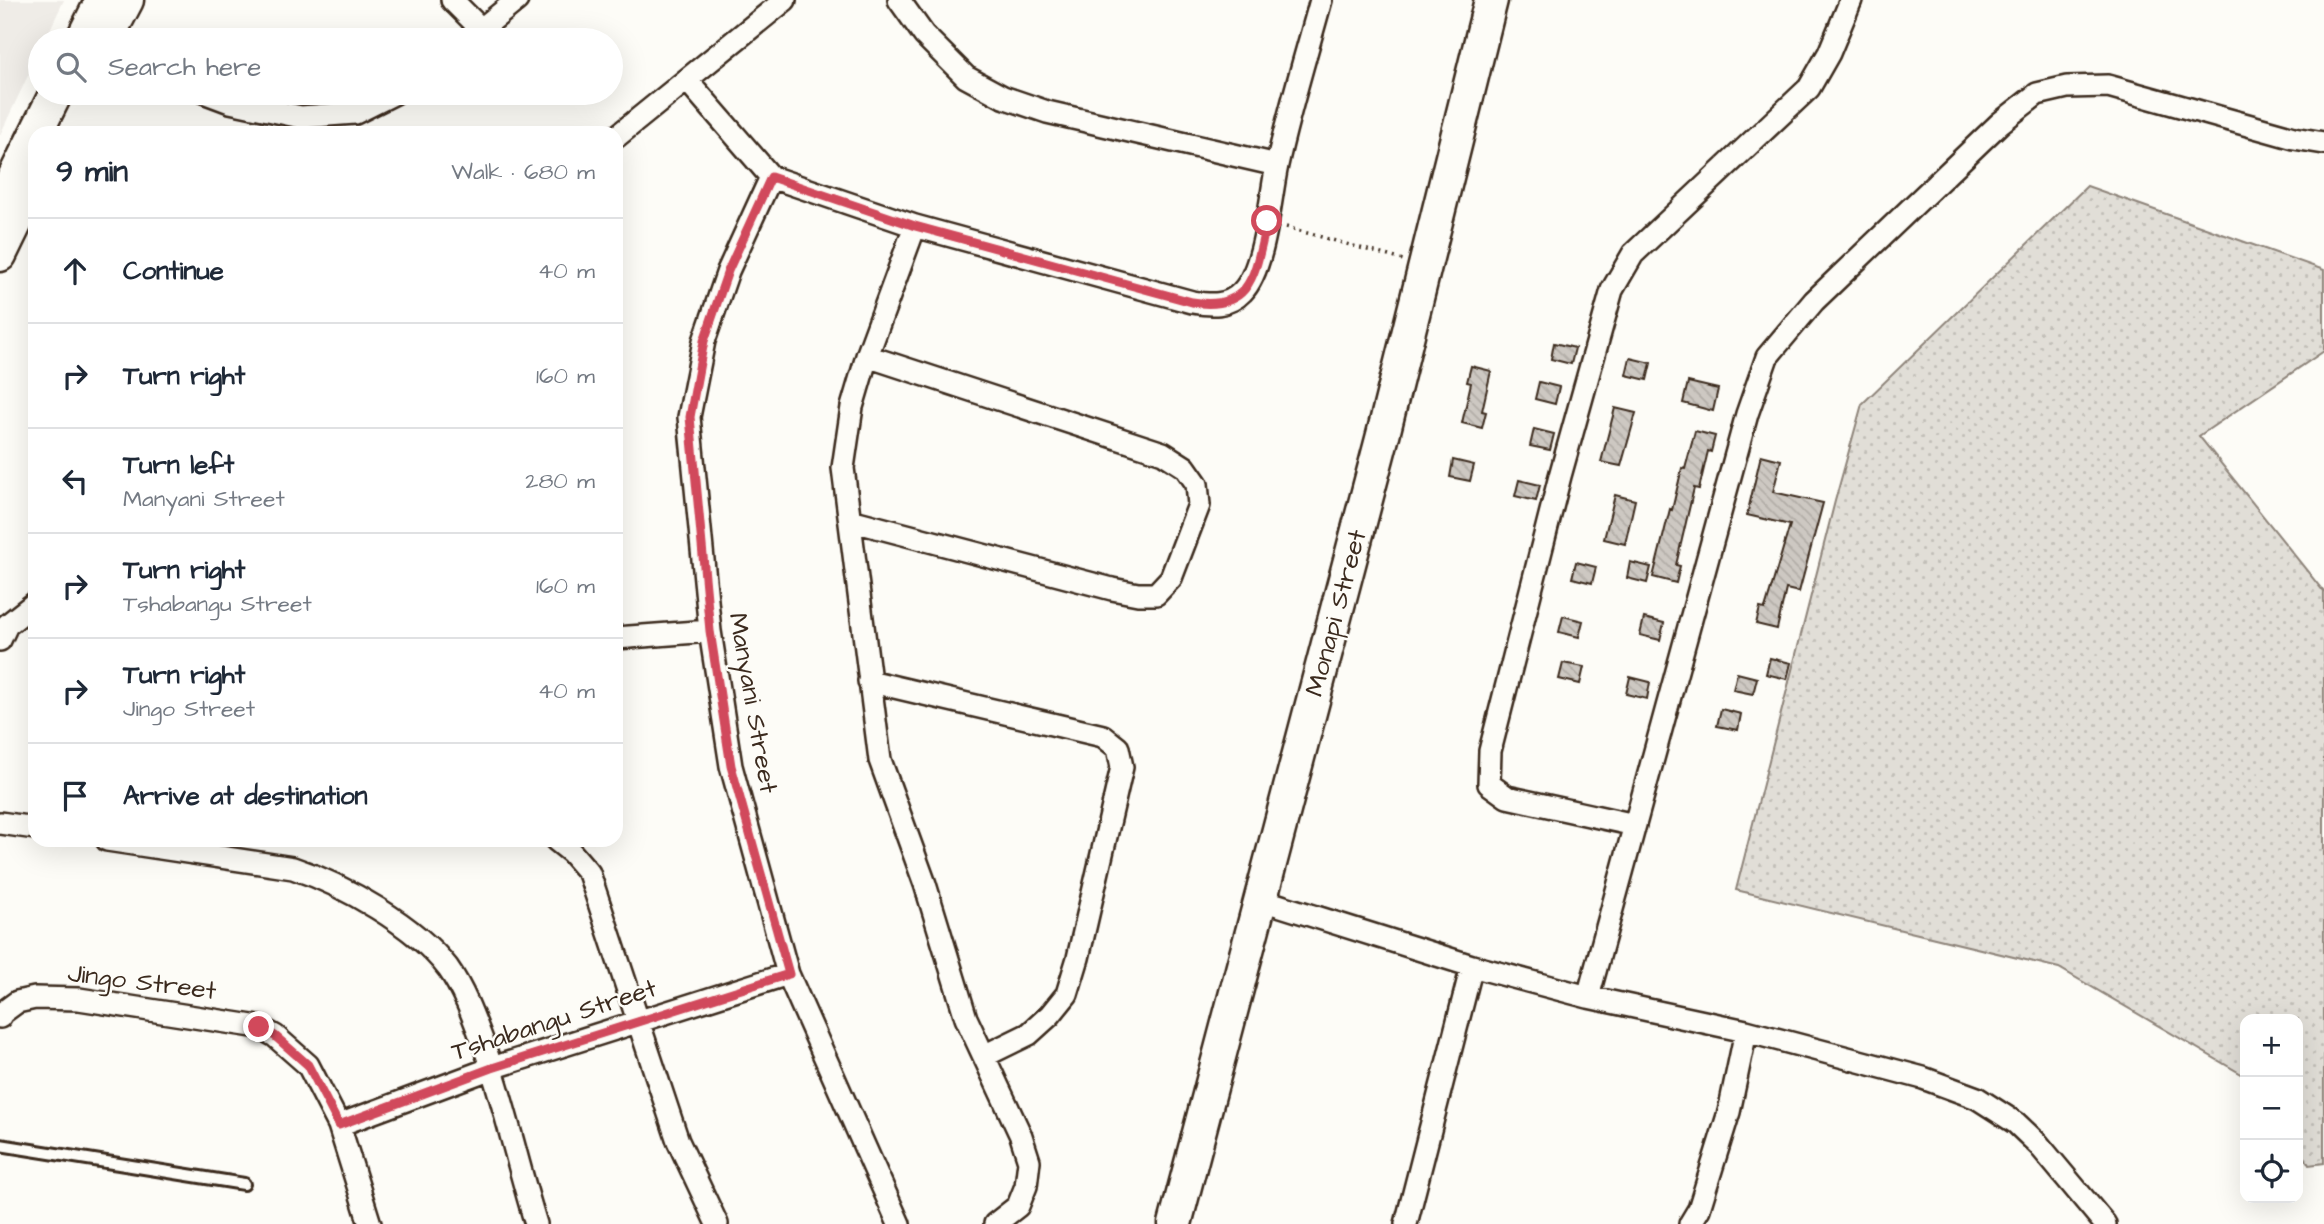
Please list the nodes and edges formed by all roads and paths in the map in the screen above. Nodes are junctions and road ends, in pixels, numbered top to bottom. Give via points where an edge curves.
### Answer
1 (102, 0) edge
2 (127, 0) edge
3 (452, 0) edge
4 (517, 0) edge
5 (785, 0) edge
6 (899, 0) edge
7 (1321, 0) edge
8 (1491, 0) edge
9 (1851, 0) edge
10 (88, 28) edge
11 (112, 28) edge
12 (470, 28) edge
13 (483, 28) edge
14 (687, 80) junction
15 (50, 105) edge
16 (74, 105) edge
17 (244, 105) edge
18 (371, 105) edge
19 (40, 126) edge
20 (64, 126) edge
21 (623, 131) edge
22 (2324, 143) edge
23 (28, 150) edge
24 (1277, 165) junction
25 (771, 177) junction
26 (28, 197) edge
27 (0, 206) edge
28 (1267, 221) junction
29 (915, 226) junction
30 (0, 254) edge
31 (1425, 267) junction
32 (867, 356) junction
33 (850, 520) junction
34 (28, 609) edge
35 (2, 629) edge
36 (710, 631) junction
37 (623, 637) edge
38 (869, 681) junction
39 (0, 823) edge
40 (1635, 825) junction
41 (28, 827) edge
42 (154, 847) edge
43 (565, 847) edge
44 (1259, 899) junction
45 (1472, 966) junction
46 (789, 974) junction
47 (1588, 997) junction
48 (0, 1017) edge
49 (637, 1021) junction
50 (1746, 1031) junction
51 (984, 1056) junction
52 (492, 1068) junction
53 (339, 1125) junction
54 (0, 1145) edge
55 (244, 1184) dead end
56 (370, 1224) edge
57 (536, 1224) edge
58 (717, 1224) edge
59 (900, 1224) edge
60 (995, 1224) edge
61 (1175, 1224) edge
62 (1406, 1224) edge
63 (1690, 1224) edge
64 (2105, 1224) edge

1 - 10 street
2 - 11 street
3 - 12 street
4 - 13 street
5 - 14 street
6 - 24 street via 924,35 967,77 1003,97
7 - 24 street
8 - 31 street, Monapi Street
9 - 40 street via 1809,88 1633,254 1612,290 1560,476 1490,751 1489,783 1507,797
14 - 21 street
14 - 25 street
15 - 19 street
16 - 20 street
17 - 18 street via 301,117 355,113
22 - 40 street via 2108,86 2067,87 2037,94 2000,122 1814,301 1767,357 1751,403
23 - 27 street
24 - 28 street
25 - 29 street
25 - 36 street, Manyani Street via 728,271 704,341 690,417
26 - 30 street
28 - 29 street via 1252,278 1231,300 1213,305
28 - 31 path
29 - 32 street
31 - 44 street, Monapi Street
32 - 33 street via 852,407 843,468
32 - 33 street via 1163,453 1191,475 1199,505 1171,578 1156,594 1112,589
33 - 38 street
34 - 35 street
36 - 37 street
36 - 46 street, Manyani Street via 731,766
38 - 51 street via 880,760 966,1018
38 - 51 street via 1103,736 1118,748 1122,767 1067,994 1029,1034
39 - 41 street
40 - 47 street
42 - 52 street via 293,868 359,899 425,942 449,970
43 - 49 street via 589,873
44 - 45 street
44 - 61 street, Monapi Street
45 - 47 street
45 - 62 street
46 - 49 street, Tshabangu Street
46 - 59 street, Manyani Street
47 - 50 street
48 - 53 street, Jingo Street via 17,1002 79,999 259,1027 308,1065
49 - 52 street, Tshabangu Street
49 - 58 street via 678,1141
50 - 63 street via 1728,1112 1699,1209
50 - 64 street via 1923,1078 1977,1098 2016,1123 2039,1145
51 - 60 street via 1029,1161 1018,1206
52 - 53 street, Tshabangu Street
52 - 57 street
53 - 56 street, Jingo Street
54 - 55 lane

